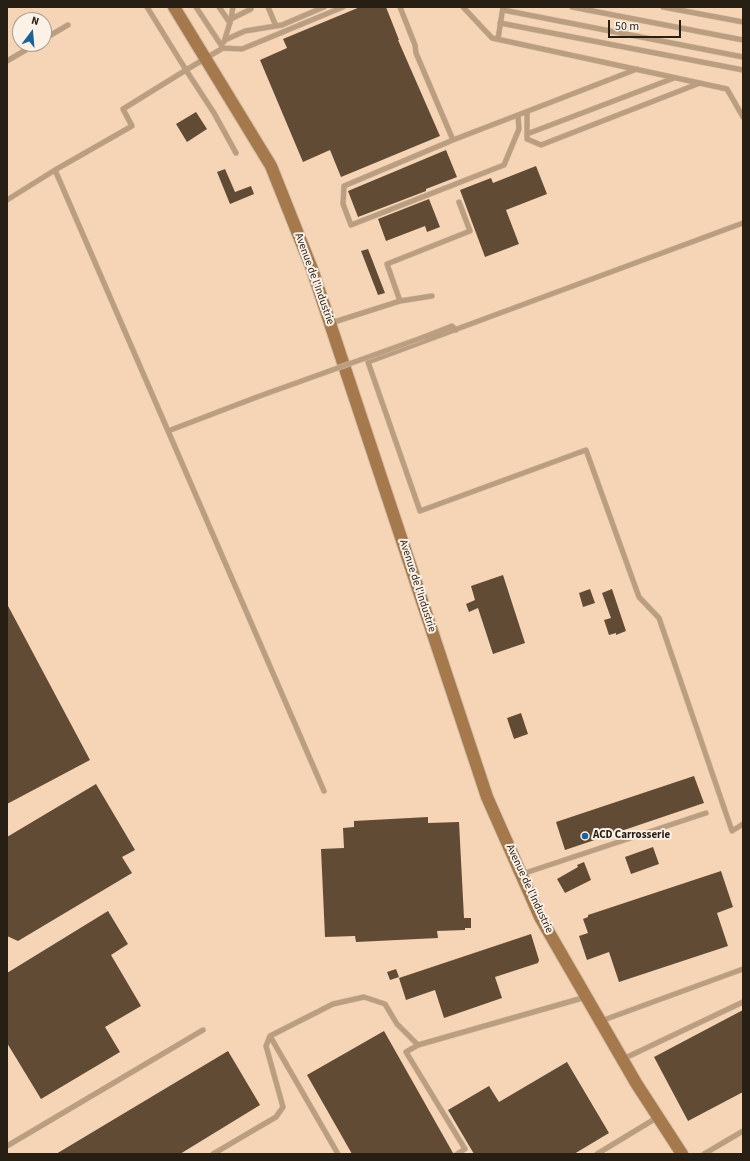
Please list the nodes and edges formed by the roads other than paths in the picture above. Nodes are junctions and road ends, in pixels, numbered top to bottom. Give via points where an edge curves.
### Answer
1 (147, 7) edge
2 (174, 7) edge
3 (196, 7) edge
4 (219, 7) edge
5 (232, 7) edge
6 (251, 7) edge
7 (268, 7) edge
8 (324, 7) edge
9 (344, 7) edge
10 (400, 7) edge
11 (463, 7) edge
12 (572, 7) edge
13 (663, 7) edge
14 (503, 9) edge
15 (230, 21) junction
16 (743, 22) edge
17 (500, 23) junction
18 (68, 25) dead end
19 (276, 26) junction
20 (52, 35) edge
21 (225, 40) junction
22 (498, 40) junction
23 (743, 40) edge
24 (223, 48) junction
25 (22, 52) edge
26 (743, 57) edge
27 (206, 59) junction
28 (7, 61) edge
29 (637, 69) junction
30 (186, 70) junction
31 (743, 70) edge
32 (675, 78) junction
33 (700, 83) junction
34 (527, 112) junction
35 (518, 115) junction
36 (743, 117) edge
37 (527, 134) junction
38 (453, 140) junction
39 (236, 153) dead end
40 (55, 170) junction
41 (7, 200) edge
42 (459, 202) dead end
43 (743, 222) edge
44 (432, 296) dead end
45 (400, 302) junction
46 (330, 324) junction
47 (456, 330) junction
48 (168, 431) junction
49 (324, 791) dead end
50 (706, 814) dead end
51 (743, 824) edge
52 (521, 874) junction
53 (743, 969) edge
54 (586, 997) junction
55 (743, 1002) edge
56 (600, 1021) junction
57 (203, 1030) dead end
58 (270, 1036) junction
59 (418, 1045) junction
60 (622, 1059) junction
61 (658, 1117) junction
62 (743, 1131) edge
63 (7, 1146) edge
64 (213, 1154) edge
65 (338, 1154) edge
66 (457, 1154) edge
67 (597, 1154) edge
68 (682, 1154) edge
69 (704, 1154) edge

1 - 30 lane
2 - 27 street, Avenue de l'Industrie
3 - 24 lane
4 - 15 lane
5 - 15 lane
6 - 15 lane
7 - 19 lane
8 - 19 lane
9 - 24 lane via 242,49
10 - 38 lane via 416,53
11 - 22 lane via 492,38
12 - 23 lane
13 - 16 lane
14 - 17 lane
14 - 26 lane
15 - 21 lane
17 - 22 lane
17 - 31 lane
18 - 20 lane
19 - 21 lane via 245,31
21 - 24 lane
22 - 29 lane
24 - 27 lane
25 - 28 lane
27 - 30 lane
27 - 46 street, Avenue de l'Industrie via 271,166 312,269
29 - 32 lane
29 - 34 lane
30 - 39 lane
30 - 40 lane via 123,109 132,126
32 - 33 lane
32 - 37 lane
33 - 36 lane via 727,89
33 - 37 lane via 541,145 527,139
34 - 35 lane
34 - 37 lane
35 - 38 lane
35 - 38 lane via 519,129 504,165 351,225 343,204 344,186
40 - 41 lane
40 - 48 lane
42 - 45 lane via 470,231 387,264
43 - 47 lane
44 - 45 lane
45 - 46 lane
46 - 52 street, Avenue de l'Industrie via 487,797
47 - 48 lane, bridge via 452,326
47 - 51 lane via 368,362 420,511 586,450 639,597 659,618 732,831
48 - 49 lane
50 - 52 lane
52 - 54 street, Avenue de l'Industrie via 540,917
53 - 56 lane
54 - 56 street, Avenue de l'Industrie
54 - 59 lane
55 - 60 lane
56 - 60 street, Avenue de l'Industrie
57 - 63 lane
58 - 59 lane via 334,1004 364,997 385,1004 397,1024
58 - 64 lane via 266,1046 283,1107 276,1117
58 - 65 lane
59 - 66 lane via 406,1052 465,1150
60 - 61 street, Avenue de l'Industrie
61 - 67 lane
61 - 68 street, Avenue de l'Industrie
62 - 69 lane

